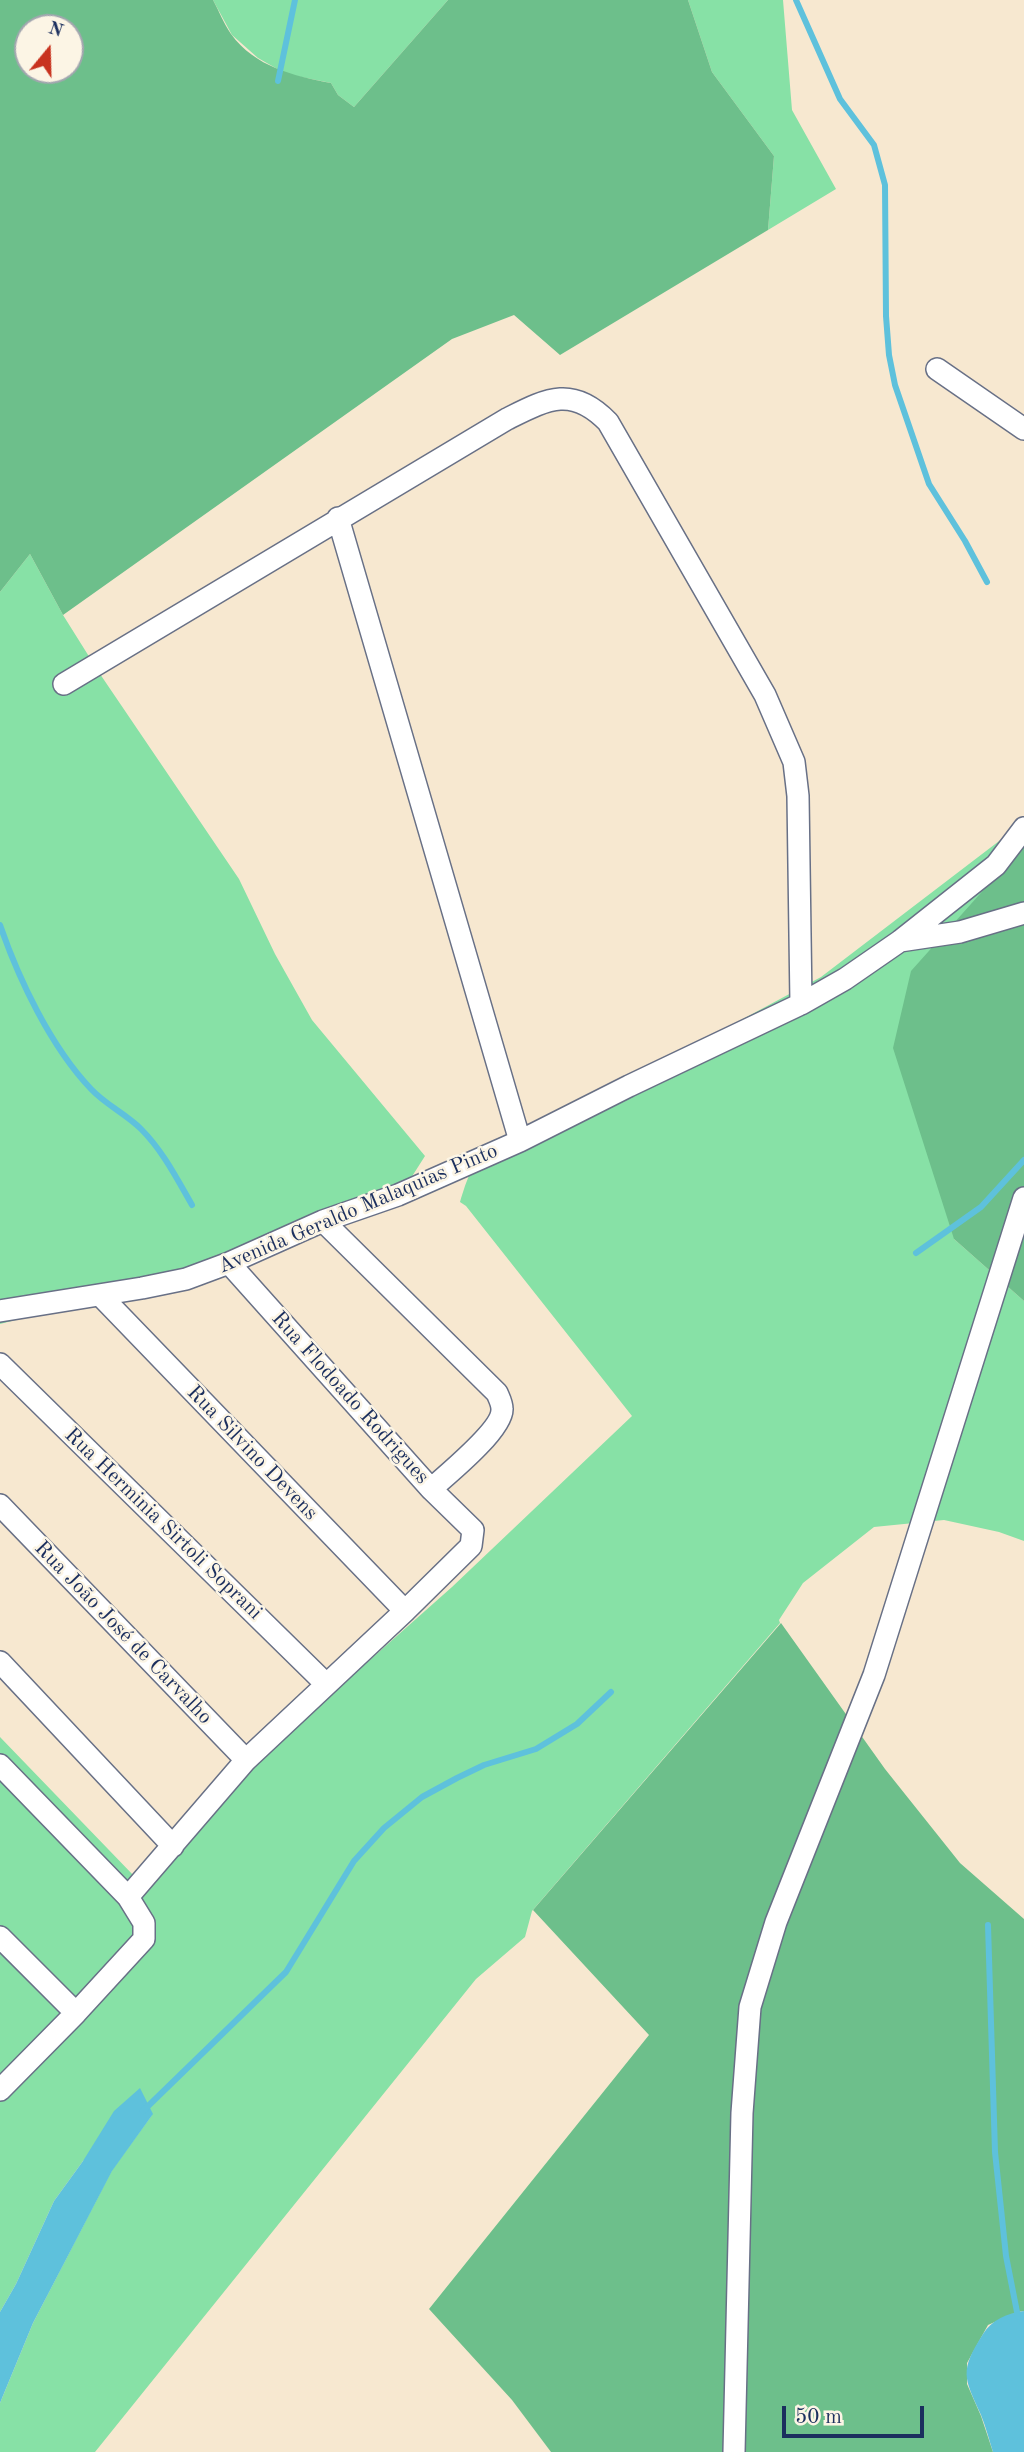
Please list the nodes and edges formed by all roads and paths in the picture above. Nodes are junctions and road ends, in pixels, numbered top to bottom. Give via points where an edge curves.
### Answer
1 (936, 369) dead end
2 (1024, 429) edge
3 (338, 518) junction
4 (64, 684) dead end
5 (1024, 828) edge
6 (1024, 913) edge
7 (900, 942) junction
8 (801, 1004) junction
9 (520, 1141) junction
10 (1024, 1198) edge
11 (323, 1221) junction
12 (229, 1263) junction
13 (100, 1295) junction
14 (0, 1311) edge
15 (0, 1364) edge
16 (431, 1489) junction
17 (0, 1505) edge
18 (405, 1611) junction
19 (0, 1662) edge
20 (326, 1684) junction
21 (246, 1760) junction
22 (0, 1765) edge
23 (173, 1846) junction
24 (128, 1897) junction
25 (0, 1937) edge
26 (76, 2013) junction
27 (0, 2090) edge
28 (734, 2452) edge

1 - 2 street
3 - 4 street
3 - 8 street via 537,404 560,397 596,409 608,422 765,695 794,762
3 - 9 street
5 - 7 street, Avenida Geraldo Malaquias Pinto via 996,864
6 - 7 street via 960,932
7 - 8 street, Avenida Geraldo Malaquias Pinto
8 - 9 street, Avenida Geraldo Malaquias Pinto
9 - 11 street, Avenida Geraldo Malaquias Pinto via 398,1195
10 - 28 street via 874,1675 776,1922 750,2007 741,2113
11 - 12 street, Avenida Geraldo Malaquias Pinto
11 - 16 street via 501,1401 496,1427
12 - 13 street, Avenida Geraldo Malaquias Pinto via 186,1279
12 - 16 street, Rua Flodoado Rodrigues
13 - 14 street, Avenida Geraldo Malaquias Pinto
13 - 18 street, Rua Silvino Devens
15 - 20 street, Rua Herminia Sirtoli Soprani
16 - 18 street, Rua Flodoado Rodrigues via 473,1530 471,1546
17 - 21 street, Rua João José de Carvalho
18 - 20 street
19 - 23 street
20 - 21 street
21 - 23 street
22 - 24 street
23 - 24 street
24 - 26 street via 144,1923 144,1939
25 - 26 street
26 - 27 street

